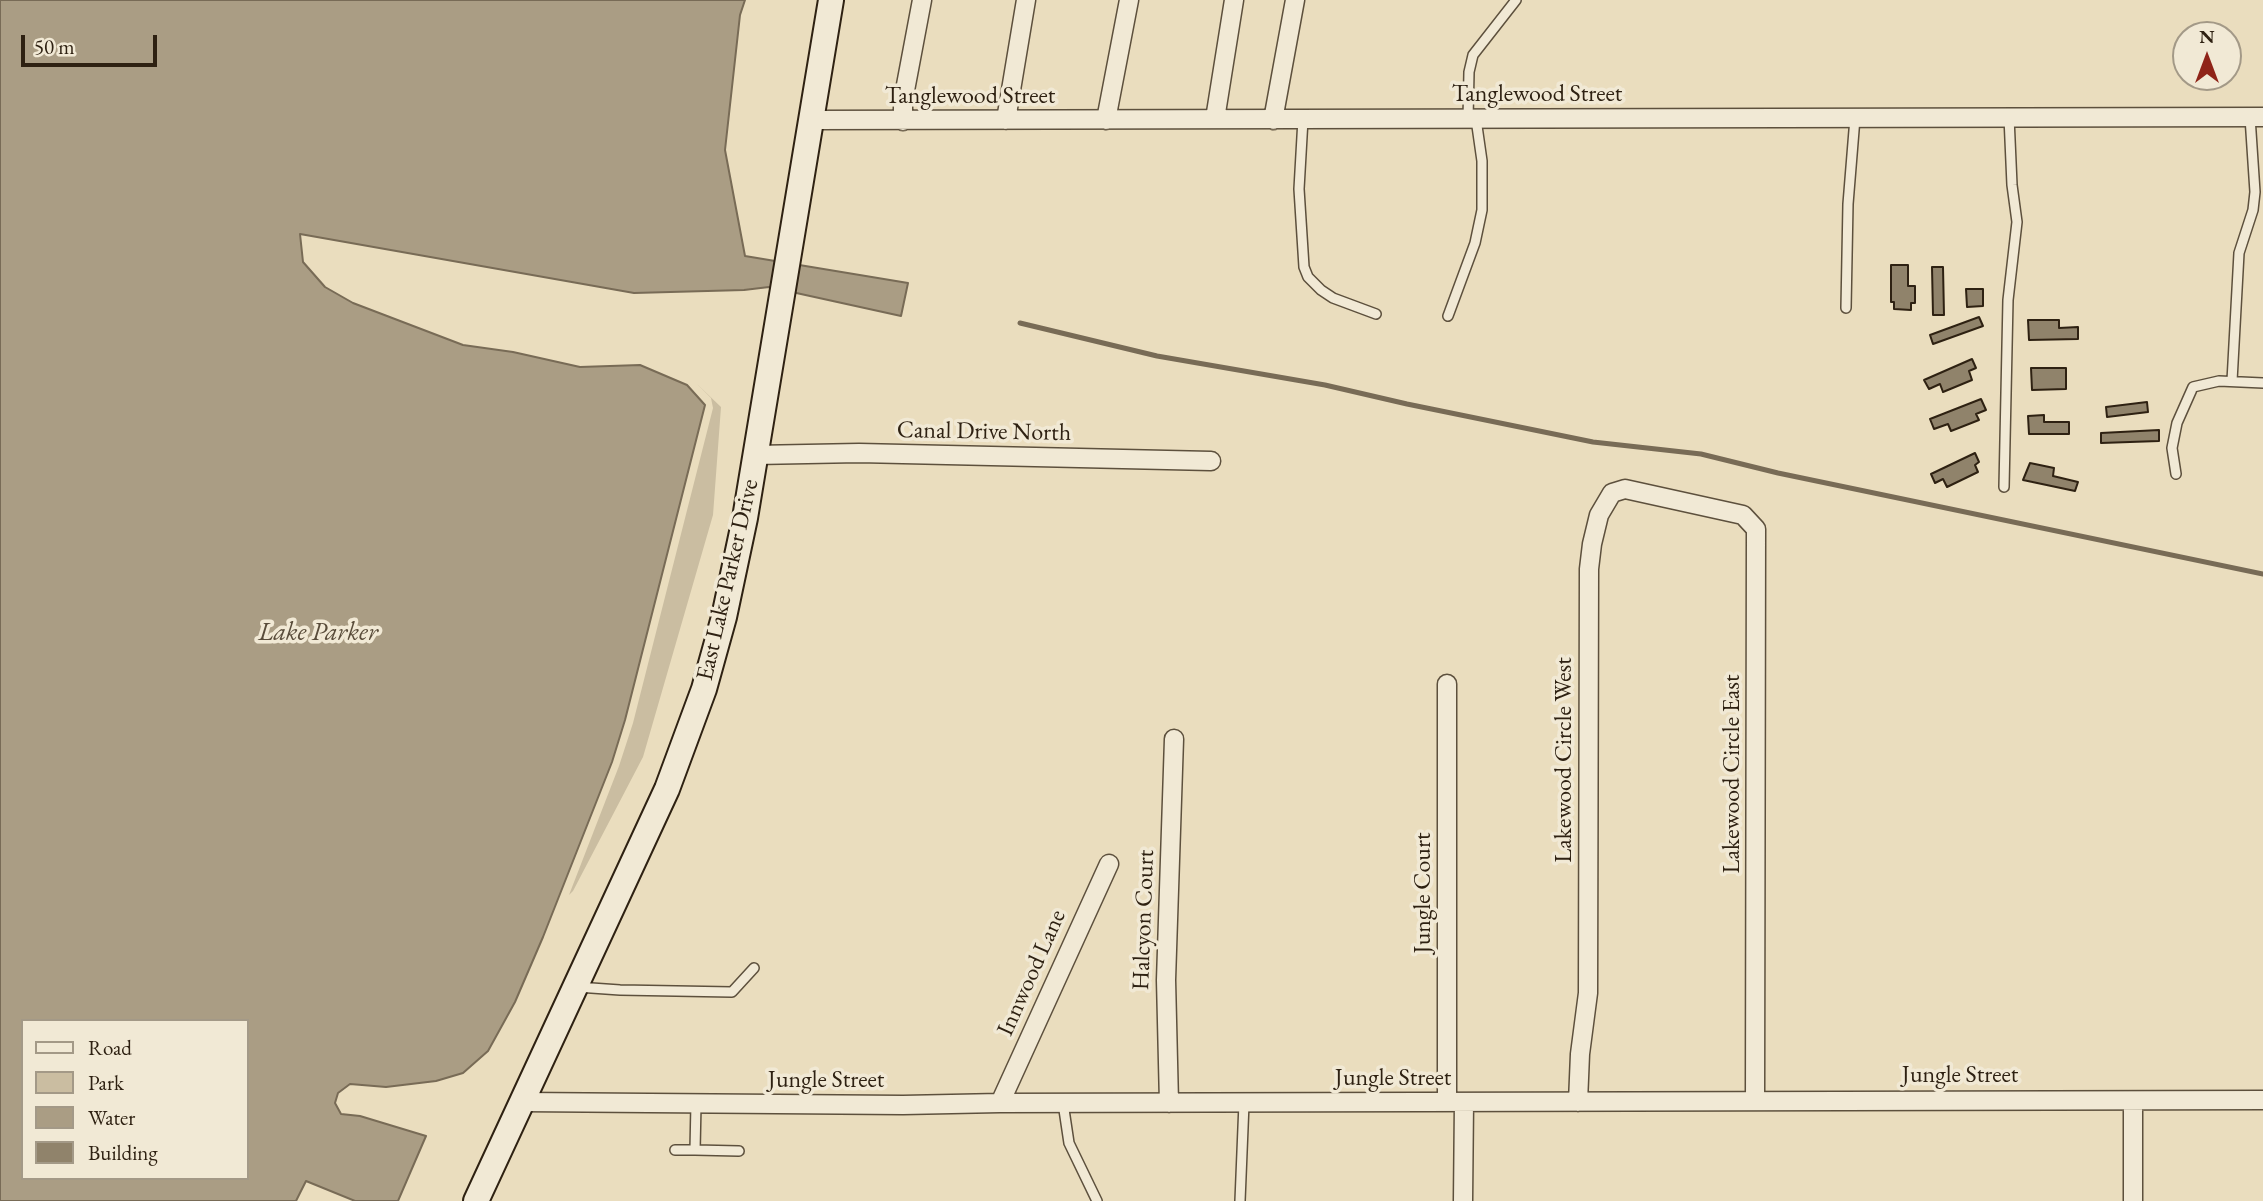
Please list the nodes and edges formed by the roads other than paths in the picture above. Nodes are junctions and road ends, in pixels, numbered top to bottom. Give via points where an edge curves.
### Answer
1 (831, 0) edge
2 (922, 0) edge
3 (1026, 0) edge
4 (1129, 0) edge
5 (1234, 0) edge
6 (1295, 0) edge
7 (1516, 0) edge
8 (2009, 117) junction
9 (2256, 117) edge
10 (1855, 118) junction
11 (1472, 119) junction
12 (812, 120) junction
13 (1006, 120) junction
14 (1106, 120) junction
15 (1215, 120) junction
16 (1273, 120) junction
17 (1303, 120) junction
18 (902, 121) junction
19 (1846, 308) dead end
20 (1376, 314) dead end
21 (1448, 316) dead end
22 (2232, 381) junction
23 (2263, 383) edge
24 (755, 454) junction
25 (1211, 461) dead end
26 (2176, 474) dead end
27 (2004, 487) dead end
28 (1681, 502) joint
29 (1447, 684) dead end
30 (1174, 739) dead end
31 (1109, 864) dead end
32 (754, 968) dead end
33 (575, 986) junction
34 (2263, 1100) edge
35 (1755, 1101) junction
36 (2133, 1101) junction
37 (522, 1102) junction
38 (1000, 1102) junction
39 (1063, 1102) junction
40 (1244, 1102) junction
41 (1456, 1102) junction
42 (1578, 1102) junction
43 (1169, 1103) junction
44 (696, 1104) junction
45 (676, 1150) dead end
46 (695, 1150) junction
47 (739, 1151) dead end
48 (476, 1201) edge
49 (1097, 1201) edge
50 (1240, 1201) edge
51 (1463, 1201) edge
52 (2133, 1201) edge

1 - 12 street, East Lake Parker Drive
2 - 18 street
3 - 13 street
4 - 14 street
5 - 15 street
6 - 16 street
7 - 11 lane via 1473,55 1469,72
8 - 9 street, Tanglewood Street
8 - 10 street, Tanglewood Street
8 - 27 lane via 2017,222 2008,300
9 - 22 lane via 2255,192 2239,253
10 - 11 street, Tanglewood Street
10 - 19 lane
11 - 17 street, Tanglewood Street
11 - 21 lane via 1482,161 1482,210
12 - 18 street, Tanglewood Street
12 - 24 street, East Lake Parker Drive
13 - 14 street, Tanglewood Street
13 - 18 street, Tanglewood Street
14 - 15 street, Tanglewood Street
15 - 16 street, Tanglewood Street
16 - 17 street, Tanglewood Street
17 - 20 lane via 1299,189 1304,267 1321,290
22 - 23 lane
22 - 26 lane via 2193,387 2177,423 2172,449
24 - 25 street, Canal Drive North
24 - 33 street, East Lake Parker Drive via 732,585 700,701 667,789
28 - 35 street, Lakewood Circle East via 1743,516 1756,529
28 - 42 street, Lakewood Circle West via 1617,490 1606,499 1592,544 1588,993
29 - 41 street, Jungle Court
30 - 43 street, Halcyon Court via 1166,980
31 - 38 street, Innwood Lane
32 - 33 lane via 732,992
33 - 37 street, East Lake Parker Drive
34 - 36 street, Jungle Street
35 - 36 street, Jungle Street
35 - 42 street, Jungle Street
36 - 52 street
37 - 44 street, Jungle Street
37 - 48 street, East Lake Parker Drive
38 - 39 street, Jungle Street
38 - 44 street, Jungle Street
39 - 43 street, Jungle Street
39 - 49 lane via 1069,1143
40 - 41 street, Jungle Street
40 - 43 street, Jungle Street
40 - 50 lane
41 - 42 street, Jungle Street
41 - 51 street, Jungle Court
44 - 46 lane
45 - 46 lane
46 - 47 lane

